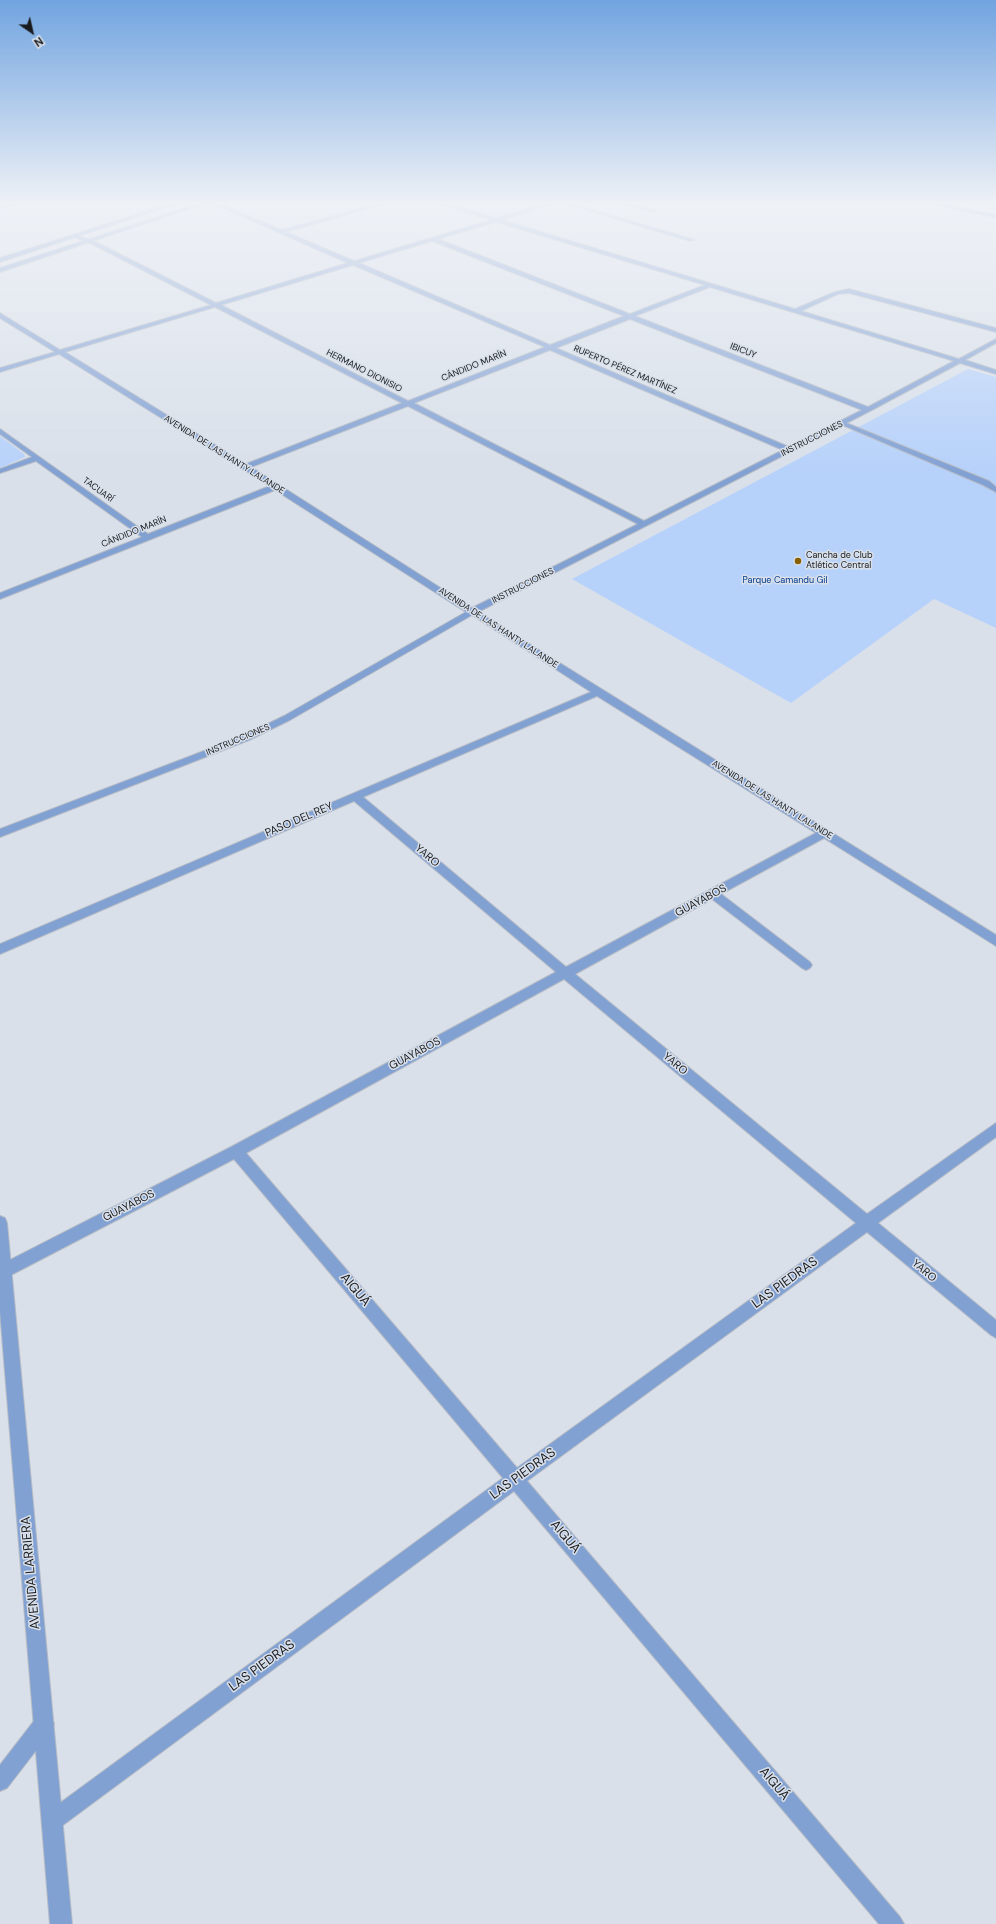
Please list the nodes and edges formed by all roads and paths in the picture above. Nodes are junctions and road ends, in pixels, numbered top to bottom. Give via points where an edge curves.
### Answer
1 (190, 292) edge
2 (259, 292) edge
3 (421, 292) edge
4 (566, 292) edge
5 (692, 292) edge
6 (732, 292) edge
7 (845, 292) edge
8 (852, 292) edge
9 (216, 305) junction
10 (796, 311) junction
11 (0, 315) edge
12 (628, 316) junction
13 (996, 330) edge
14 (996, 341) edge
15 (549, 347) junction
16 (60, 352) junction
17 (958, 361) junction
18 (0, 370) edge
19 (996, 372) edge
20 (408, 403) junction
21 (868, 410) junction
22 (842, 423) junction
23 (0, 431) edge
24 (789, 450) junction
25 (37, 458) junction
26 (245, 467) junction
27 (0, 472) edge
28 (275, 487) junction
29 (996, 490) edge
30 (644, 524) junction
31 (148, 538) junction
32 (0, 596) edge
33 (473, 611) junction
34 (598, 692) junction
35 (355, 796) junction
36 (0, 833) edge
37 (825, 833) junction
38 (713, 894) junction
39 (996, 941) edge
40 (0, 949) edge
41 (806, 965) dead end
42 (565, 973) junction
43 (996, 1129) edge
44 (236, 1151) junction
45 (0, 1223) edge
46 (868, 1223) junction
47 (4, 1271) junction
48 (996, 1330) edge
49 (516, 1479) junction
50 (44, 1724) junction
51 (0, 1781) edge
52 (52, 1821) junction
53 (61, 1924) edge
54 (893, 1924) edge

1 - 9 street, HERMANO DIONISIO
2 - 9 street
3 - 15 street, RUPERTO PÉREZ MARTÍNEZ
4 - 12 street, IBICUY
5 - 12 street, CÁNDIDO MARÍN
6 - 10 street
7 - 10 street
8 - 13 street
9 - 16 street
9 - 20 street, HERMANO DIONISIO
10 - 17 street
11 - 16 street, AVENIDA DE LAS HANTY LALANDE
12 - 15 street, CÁNDIDO MARÍN
12 - 21 street, IBICUY
14 - 17 street, INSTRUCCIONES
15 - 20 street, CÁNDIDO MARÍN
15 - 24 street, RUPERTO PÉREZ MARTÍNEZ
16 - 18 street
16 - 26 street, AVENIDA DE LAS HANTY LALANDE
17 - 19 street
17 - 21 street, INSTRUCCIONES
20 - 26 street, CÁNDIDO MARÍN
20 - 30 street, HERMANO DIONISIO
21 - 22 street, INSTRUCCIONES
22 - 24 street, INSTRUCCIONES
22 - 29 street via 986,483
23 - 25 street, TACUARÍ
24 - 30 street, INSTRUCCIONES
25 - 27 street
25 - 31 street, TACUARÍ
26 - 28 street, AVENIDA DE LAS HANTY LALANDE
28 - 31 street, CÁNDIDO MARÍN
28 - 33 street, AVENIDA DE LAS HANTY LALANDE
30 - 33 street, INSTRUCCIONES
31 - 32 street, CÁNDIDO MARÍN
33 - 34 street, AVENIDA DE LAS HANTY LALANDE
33 - 36 street, INSTRUCCIONES via 287,718 246,738
34 - 35 street, PASO DEL REY
34 - 37 street, AVENIDA DE LAS HANTY LALANDE
35 - 40 street, PASO DEL REY
35 - 42 street, YARO
37 - 38 street, GUAYABOS
37 - 39 street, AVENIDA DE LAS HANTY LALANDE
38 - 41 street
38 - 42 street, GUAYABOS
42 - 44 street, GUAYABOS
42 - 46 street, YARO
43 - 46 street, LAS PIEDRAS
44 - 47 street, GUAYABOS
44 - 49 street, AIGUÁ
45 - 47 street, AVENIDA LARRIERA
46 - 48 street, YARO
46 - 49 street, LAS PIEDRAS
47 - 50 street, AVENIDA LARRIERA
49 - 52 street, LAS PIEDRAS
49 - 54 street, AIGUÁ
50 - 51 street
50 - 52 street, AVENIDA LARRIERA
52 - 53 street, AVENIDA LARRIERA

